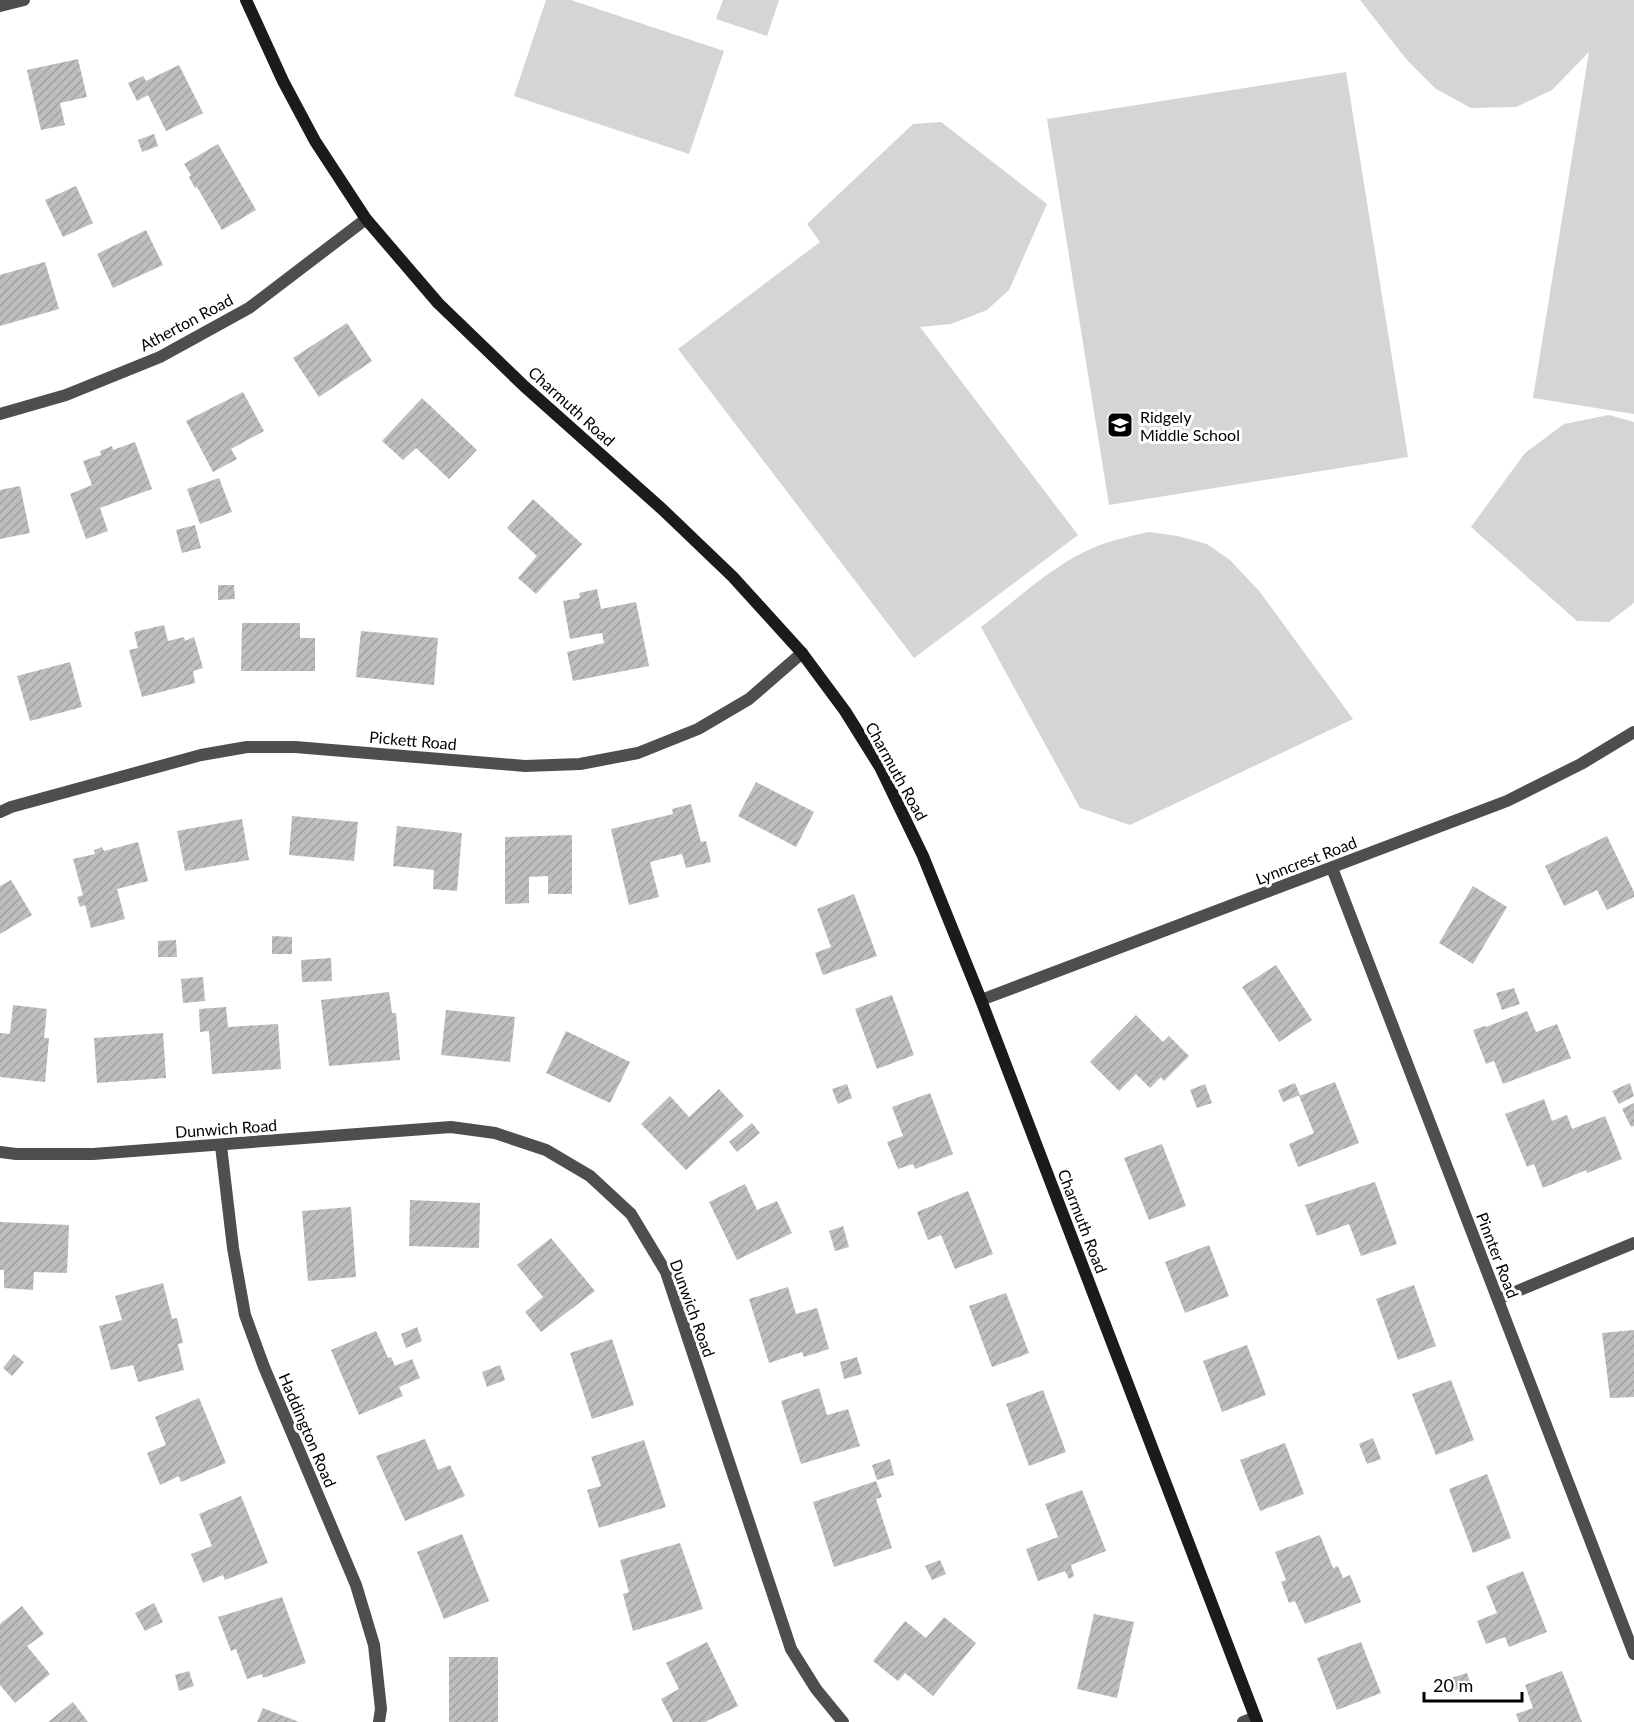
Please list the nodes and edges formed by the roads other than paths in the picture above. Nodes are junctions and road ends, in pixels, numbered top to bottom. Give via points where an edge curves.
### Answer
1 (24, 0) edge
2 (246, 0) edge
3 (0, 6) edge
4 (366, 219) junction
5 (0, 414) edge
6 (802, 653) junction
7 (1634, 732) edge
8 (0, 812) edge
9 (1332, 868) junction
10 (981, 1000) junction
11 (221, 1146) junction
12 (0, 1152) edge
13 (1634, 1243) edge
14 (1498, 1299) junction
15 (1634, 1654) edge
16 (1256, 1719) edge
17 (379, 1722) edge
18 (843, 1722) edge
19 (1243, 1722) edge

1 - 3 street
2 - 4 street, Charmuth Road via 315,141
4 - 5 street, Atherton Road via 249,308 160,357 66,395
4 - 6 street, Charmuth Road via 438,303 733,577
6 - 8 street, Pickett Road via 749,699 698,729 638,753 580,764 525,766 295,747 247,747 201,755
6 - 10 street, Charmuth Road via 880,767 923,856
7 - 9 street, Lynncrest Road via 1507,801
9 - 10 street, Lynncrest Road
9 - 14 street, Pinnter Road
10 - 16 street, Charmuth Road
11 - 12 street, Dunwich Road via 93,1154
11 - 17 street, Haddington Road via 245,1315 356,1585 374,1645
11 - 18 street, Dunwich Road via 451,1127 495,1133 546,1150 598,1183 631,1214 666,1272 791,1648 816,1689
13 - 14 street
14 - 15 street, Pinnter Road
16 - 19 street

